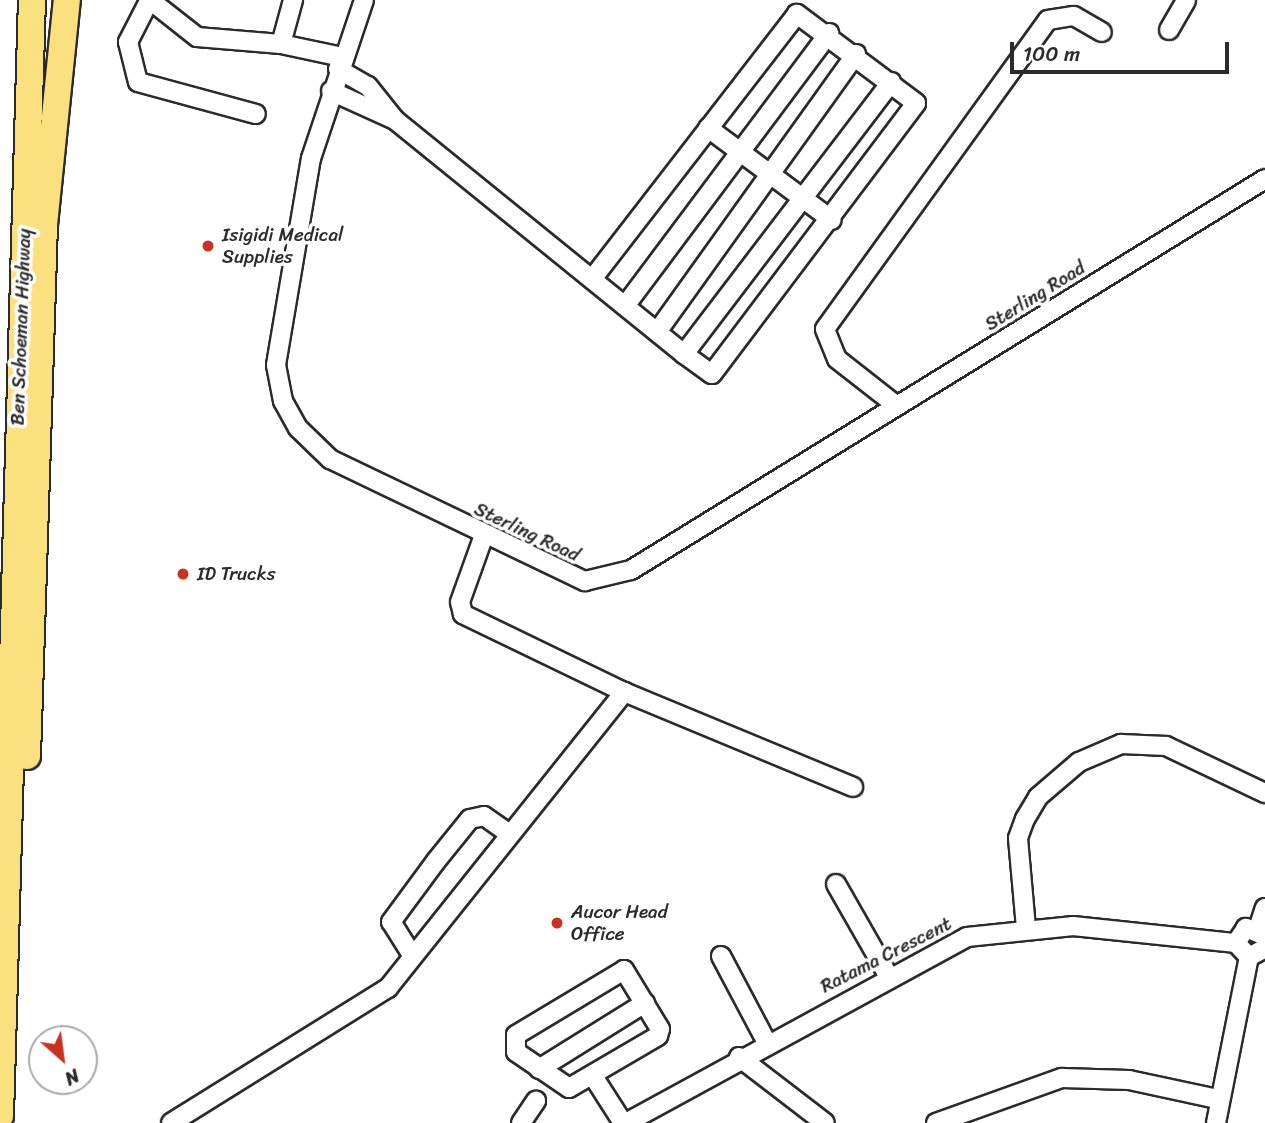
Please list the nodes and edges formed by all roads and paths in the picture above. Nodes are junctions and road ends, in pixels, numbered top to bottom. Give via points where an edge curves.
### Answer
1 (32, 0) edge
2 (56, 0) edge
3 (67, 0) edge
4 (293, 0) edge
5 (364, 0) edge
6 (1186, 0) edge
7 (149, 2) edge
8 (1169, 30) dead end
9 (1102, 32) dead end
10 (830, 33) junction
11 (281, 44) junction
12 (856, 54) junction
13 (340, 63) junction
14 (891, 82) junction
15 (331, 91) junction
16 (256, 114) dead end
17 (395, 120) junction
18 (708, 128) junction
19 (738, 151) junction
20 (769, 173) junction
21 (1265, 179) edge
22 (802, 198) junction
23 (832, 220) junction
24 (44, 225) junction
25 (592, 279) junction
26 (625, 306) junction
27 (657, 332) junction
28 (684, 354) junction
29 (897, 406) junction
30 (484, 535) junction
31 (624, 692) junction
32 (853, 787) dead end
33 (1265, 793) edge
34 (507, 832) junction
35 (836, 884) dead end
36 (9, 893) junction
37 (1265, 908) edge
38 (1026, 928) junction
39 (1262, 932) edge
40 (1236, 943) junction
41 (1265, 948) edge
42 (412, 955) junction
43 (721, 956) dead end
44 (1249, 957) junction
45 (888, 975) junction
46 (645, 1003) junction
47 (766, 1041) junction
48 (739, 1057) junction
49 (539, 1069) junction
50 (593, 1076) junction
51 (1218, 1099) junction
52 (536, 1101) dead end
53 (0, 1116) edge
54 (171, 1123) edge
55 (521, 1123) edge
56 (624, 1123) edge
57 (825, 1123) edge
58 (936, 1123) edge
59 (1216, 1123) edge

1 - 36 highway, Ben Schoeman Highway
2 - 24 highway
3 - 24 highway
4 - 11 street
5 - 13 street, Sterling Road
6 - 8 street
7 - 11 street via 197,37
7 - 16 street via 128,42 138,82
9 - 29 street via 1074,16 1048,20 825,329 837,359
10 - 12 street
10 - 18 street via 797,15
10 - 19 street
11 - 13 street
12 - 14 street
12 - 20 street
13 - 15 street, Sterling Road
13 - 17 street via 375,92
14 - 22 street
14 - 23 street via 916,109
15 - 17 street
15 - 30 street, Sterling Road via 311,158 282,320 276,365 283,401 298,428 330,459
17 - 25 street
18 - 19 street
18 - 25 street
19 - 20 street
19 - 26 street
20 - 22 street
20 - 27 street
21 - 29 street, Sterling Road
22 - 23 street
22 - 28 street
23 - 28 street via 719,370 709,374
24 - 36 highway via 32,683 23,815
25 - 26 street
26 - 27 street
27 - 28 street
29 - 30 street, Sterling Road via 616,578 565,575
30 - 31 street via 460,602 463,614
31 - 32 street
31 - 34 street
33 - 38 street via 1166,746 1121,744 1079,761 1038,797 1018,838
34 - 42 street
34 - 42 street via 484,816 470,818 436,861 391,922
35 - 45 street
36 - 53 highway, Ben Schoeman Highway
37 - 39 street
38 - 40 street, Ratama Crescent via 1073,926
38 - 45 street, Ratama Crescent via 967,937
39 - 40 street via 1246,928
40 - 44 street
41 - 44 street
42 - 54 street via 376,997
43 - 47 street
44 - 51 street
45 - 47 street, Ratama Crescent
46 - 49 street
46 - 49 street via 624,970 516,1035 516,1052
46 - 50 street via 661,1032
47 - 48 street, Ratama Crescent
48 - 56 street, Ratama Crescent
48 - 57 street
49 - 50 street via 569,1088
50 - 56 street
51 - 58 street via 1129,1080 1062,1079
51 - 59 street
52 - 55 street

